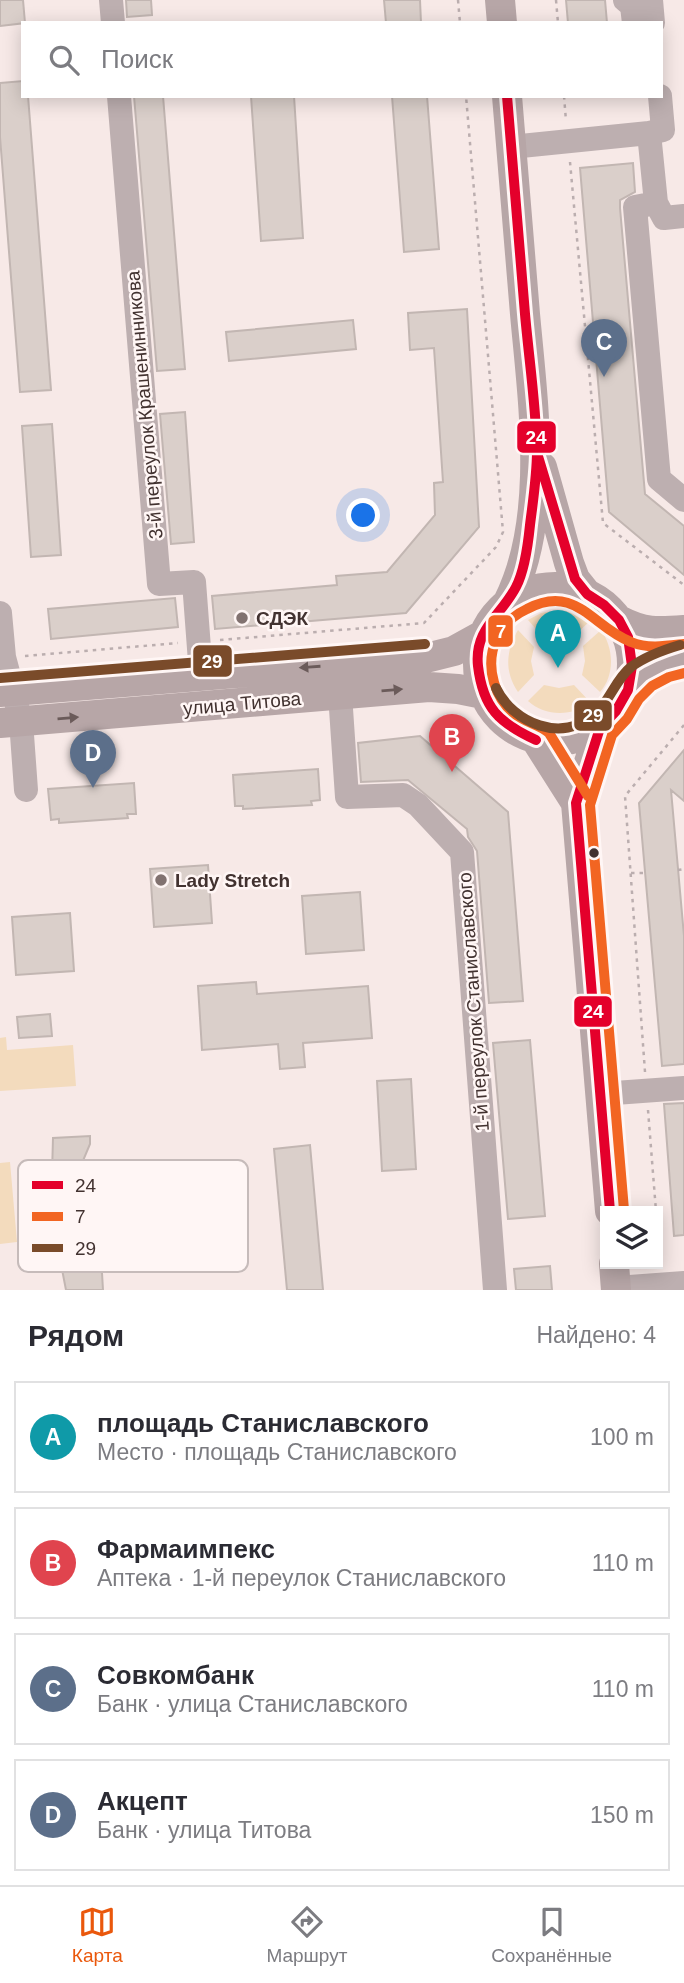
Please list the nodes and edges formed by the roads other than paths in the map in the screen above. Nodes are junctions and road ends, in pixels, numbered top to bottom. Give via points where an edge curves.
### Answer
1 (111, 0) edge
2 (500, 0) edge
3 (636, 6) edge
4 (113, 21) edge
5 (502, 21) edge
6 (651, 21) edge
7 (119, 98) edge
8 (507, 98) edge
9 (660, 98) edge
10 (649, 133) junction
11 (511, 147) junction
12 (656, 203) junction
13 (684, 216) edge
14 (537, 453) junction
15 (684, 500) edge
16 (587, 594) junction
17 (508, 602) junction
18 (0, 613) edge
19 (619, 620) junction
20 (684, 630) edge
21 (483, 635) junction
22 (684, 658) edge
23 (201, 676) junction
24 (628, 690) junction
25 (7, 692) edge
26 (483, 694) junction
27 (340, 695) junction
28 (11, 722) edge
29 (600, 728) junction
30 (536, 740) junction
31 (26, 790) dead end
32 (576, 803) junction
33 (684, 1088) edge
34 (601, 1094) junction
35 (610, 1206) edge
36 (615, 1281) edge
37 (684, 1283) edge
38 (495, 1290) edge

1 - 4 street
2 - 5 main road
3 - 6 street
7 - 23 street, 3-й переулок Крашенинникова via 159,584 194,582
8 - 11 main road
9 - 10 street via 663,130
10 - 11 street
10 - 12 street
11 - 14 main road
12 - 13 street via 664,218
12 - 15 street via 635,207 659,479
14 - 16 main road via 569,563
14 - 17 main road via 530,529 518,584
16 - 17 main road via 546,588 525,592
16 - 19 main road
17 - 21 main road
18 - 25 street
19 - 20 main road via 638,630
19 - 24 main road via 631,649
21 -> 23 main road, улица Титова via 426,658
21 - 26 main road via 478,649
22 - 24 main road via 663,664
23 - 25 main road, улица Титова
24 - 29 main road
25 - 28 street
27 -> 26 main road, улица Титова via 429,687
26 - 30 main road via 494,714
28 -> 27 main road, улица Титова
27 - 38 street, 1-й переулок Станиславского via 347,797 403,794 462,852
28 - 31 street
29 - 30 main road via 569,741
29 - 32 main road
30 - 32 main road
32 - 34 main road
33 - 34 street
34 - 35 main road
36 - 37 street

